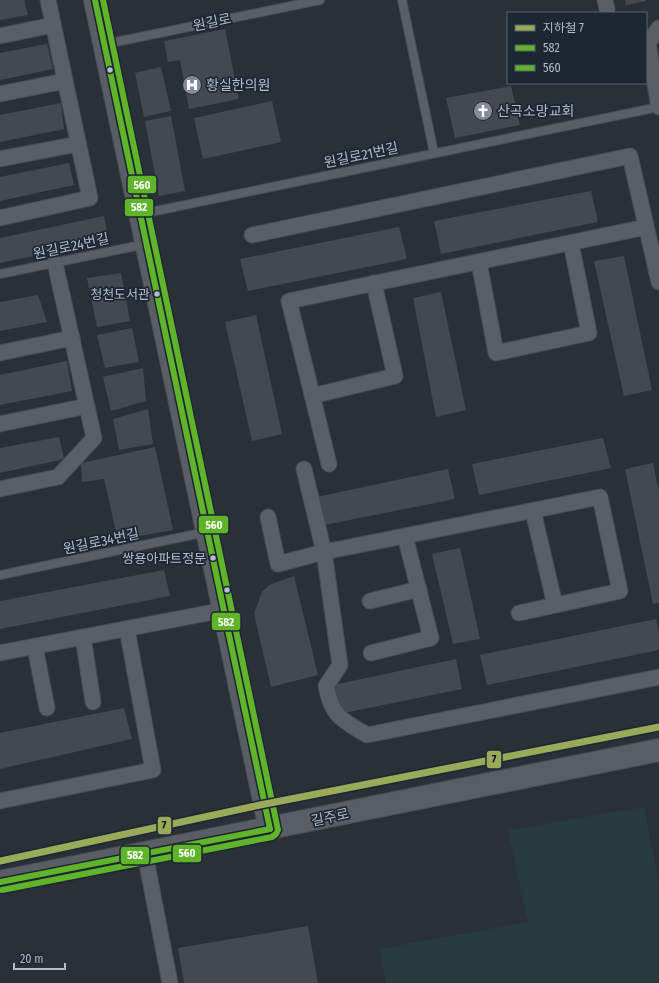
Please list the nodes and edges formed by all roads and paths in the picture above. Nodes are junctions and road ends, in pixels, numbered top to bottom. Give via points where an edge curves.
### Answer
1 (48, 0) edge
2 (95, 0) edge
3 (320, 0) edge
4 (402, 0) edge
5 (53, 26) junction
6 (659, 28) edge
7 (0, 36) edge
8 (105, 44) junction
9 (65, 81) junction
10 (0, 94) edge
11 (659, 107) edge
12 (78, 144) junction
13 (434, 153) junction
14 (0, 159) edge
15 (140, 214) junction
16 (0, 218) edge
17 (646, 227) junction
18 (252, 235) dead end
19 (571, 243) junction
20 (147, 244) junction
21 (479, 262) junction
22 (55, 263) junction
23 (0, 274) edge
24 (659, 282) edge
25 (374, 283) junction
26 (72, 338) junction
27 (0, 353) edge
28 (312, 396) junction
29 (87, 406) junction
30 (0, 424) edge
31 (329, 464) dead end
32 (304, 469) dead end
33 (0, 489) edge
34 (533, 511) junction
35 (268, 517) dead end
36 (207, 531) junction
37 (405, 536) junction
38 (324, 552) junction
39 (0, 574) edge
40 (419, 589) junction
41 (370, 601) dead end
42 (554, 605) junction
43 (224, 610) junction
44 (519, 613) dead end
45 (127, 629) junction
46 (83, 637) junction
47 (35, 647) junction
48 (371, 653) dead end
49 (0, 654) edge
50 (659, 677) edge
51 (94, 702) dead end
52 (47, 708) dead end
53 (659, 750) edge
54 (0, 801) edge
55 (270, 829) junction
56 (145, 854) junction
57 (0, 882) edge
58 (170, 983) edge

1 - 5 street
2 - 8 street
3 - 8 lane, 원길로
4 - 13 lane
5 - 7 street
5 - 9 street
6 - 11 street via 648,43
8 - 15 street
9 - 10 street
9 - 12 street
11 - 13 lane, 원길로21번길
12 - 14 street
12 - 16 street via 90,198
13 - 15 lane, 원길로21번길
15 - 20 street
17 - 18 street via 630,156
17 - 19 street
17 - 24 street
19 - 21 street
19 - 21 street via 589,333 496,354
20 - 22 lane, 원길로24번길
20 - 36 street
21 - 25 street
22 - 23 lane, 원길로24번길
22 - 26 street
25 - 28 street via 395,376
25 - 28 street via 289,301
26 - 27 street
26 - 29 street
28 - 31 street
29 - 30 street
29 - 33 street via 94,438 58,477
32 - 38 street
34 - 37 street
34 - 42 street
34 - 42 street via 600,498 620,591
35 - 38 street via 278,564
36 - 39 lane, 원길로34번길
36 - 43 street
37 - 38 street
37 - 40 street
38 - 50 street via 340,664 326,686 329,704 339,718 367,735
40 - 41 street
40 - 48 street via 431,638
42 - 44 street
43 - 45 street
43 - 55 street
45 - 46 street
45 - 54 street via 153,770
46 - 47 street
46 - 51 street
47 - 49 street
47 - 52 street
53 - 55 street, 길주로
55 - 56 street, 길주로
56 - 57 street, 길주로
56 - 58 street

